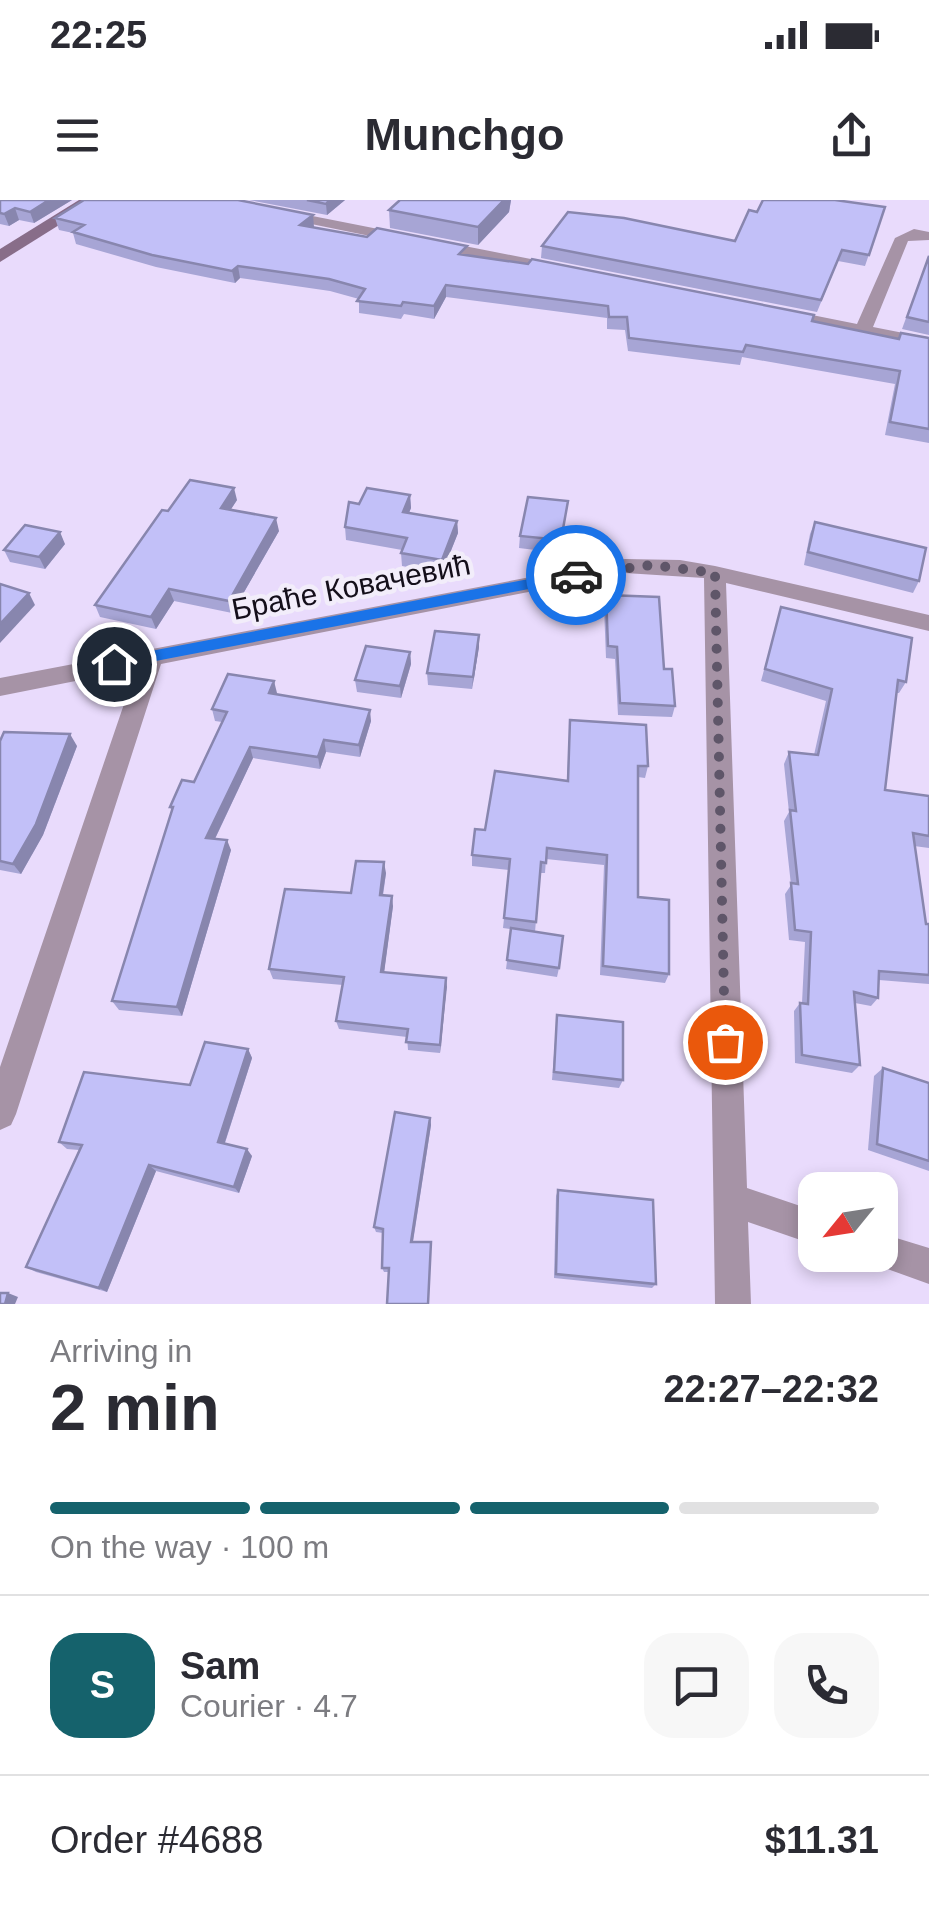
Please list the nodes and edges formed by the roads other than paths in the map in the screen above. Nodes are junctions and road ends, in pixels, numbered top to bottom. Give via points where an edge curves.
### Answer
1 (91, 200) edge
2 (266, 211) edge
3 (929, 236) edge
4 (0, 257) edge
5 (582, 274) edge
6 (769, 311) edge
7 (863, 330) junction
8 (929, 343) edge
9 (715, 573) junction
10 (929, 623) edge
11 (152, 656) junction
12 (0, 688) edge
13 (0, 1114) edge
14 (728, 1198) junction
15 (798, 1222) edge
16 (898, 1256) edge
17 (929, 1266) edge
18 (732, 1304) edge

1 - 4 main road
2 - 5 street
3 - 7 street via 902,238
6 - 7 street
7 - 8 street
9 - 10 street, Браће Ковачевић
9 - 11 street, Браће Ковачевић via 624,566
9 - 14 street
11 - 12 street, Браће Ковачевић
11 - 13 street
14 - 15 street
14 - 18 street
16 - 17 street

